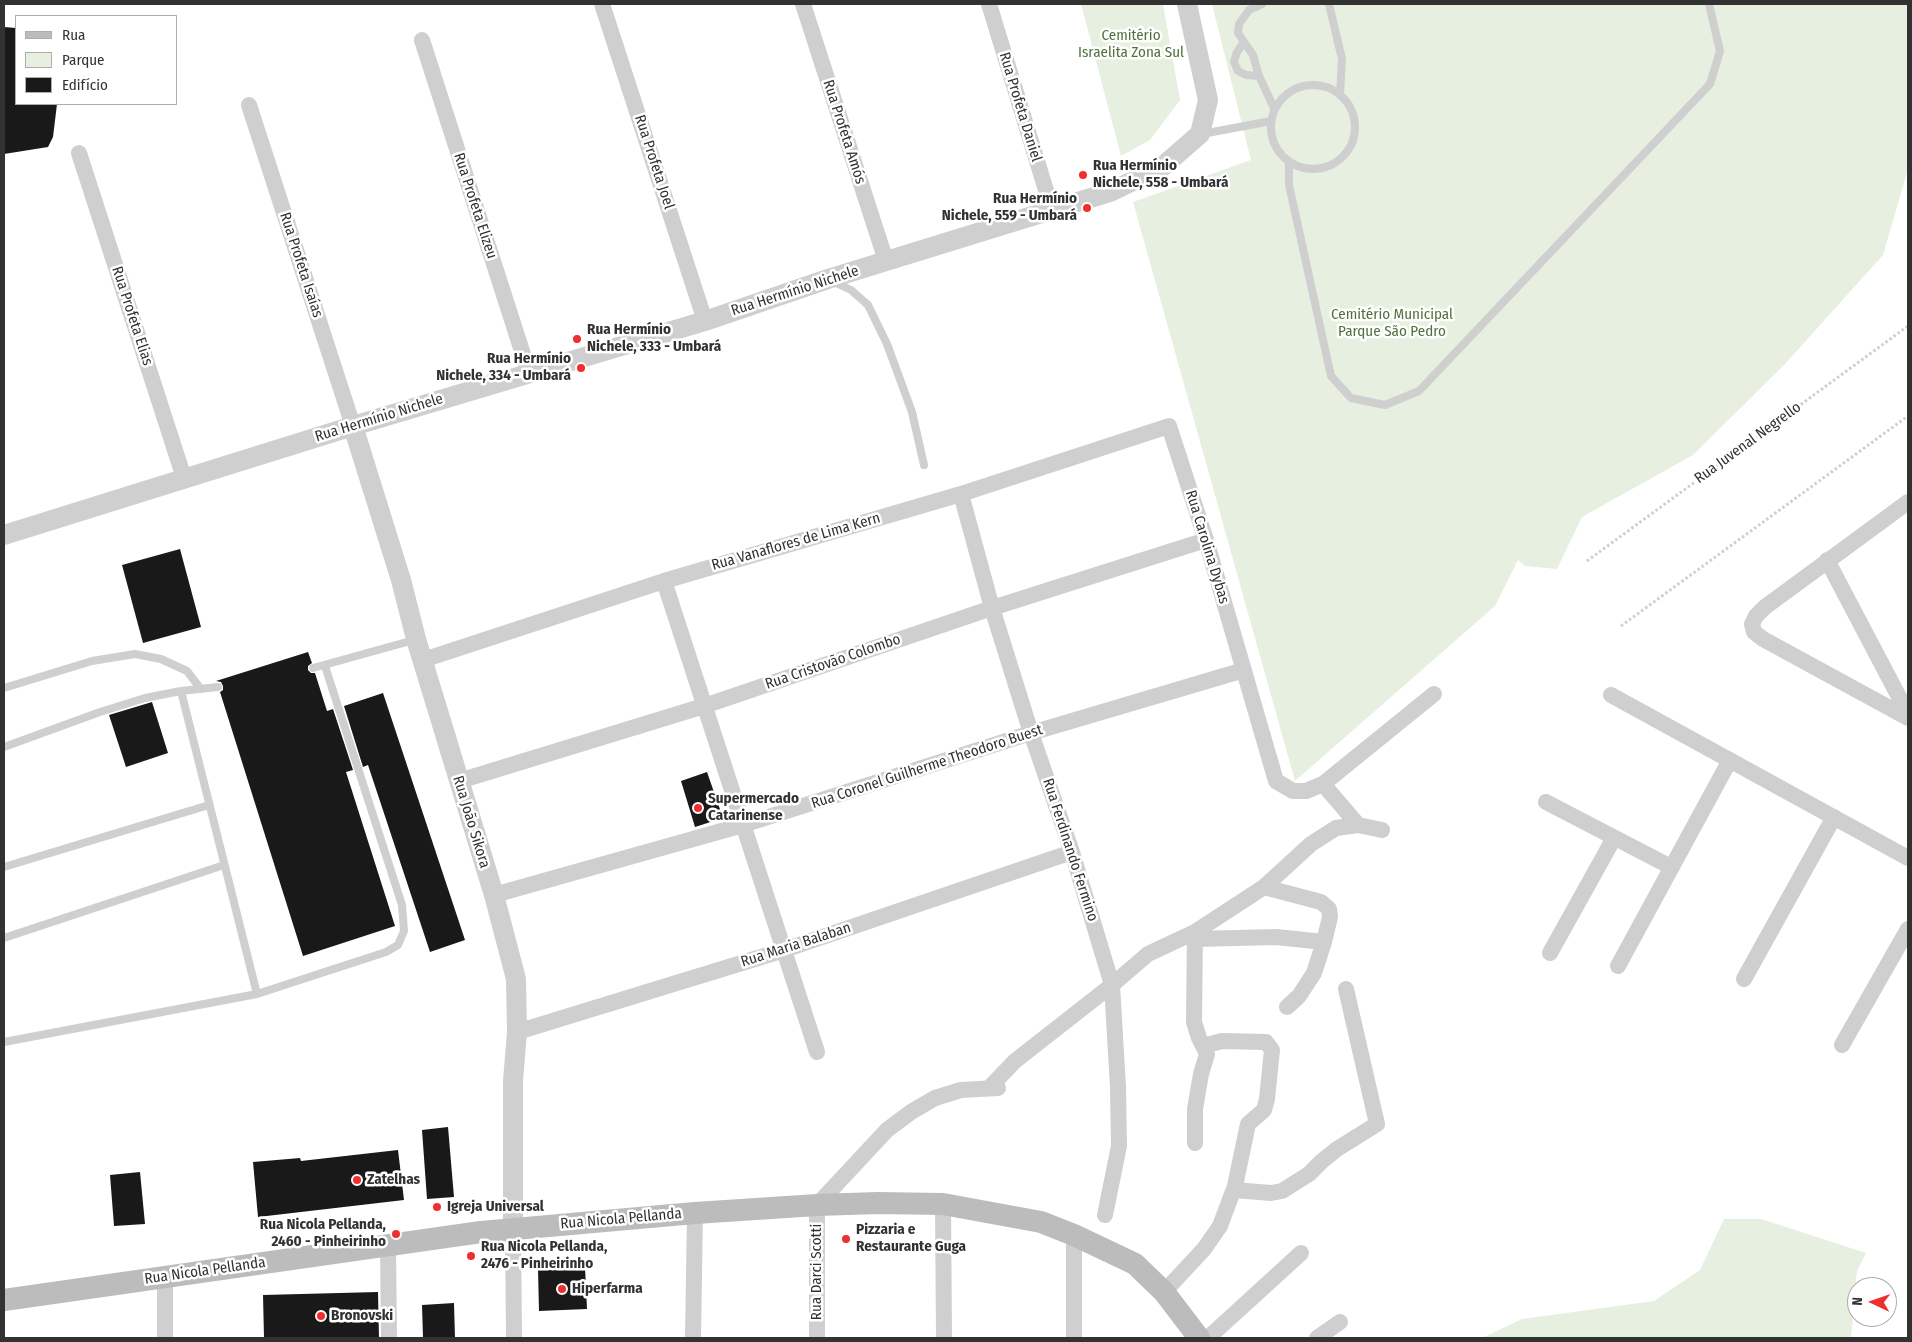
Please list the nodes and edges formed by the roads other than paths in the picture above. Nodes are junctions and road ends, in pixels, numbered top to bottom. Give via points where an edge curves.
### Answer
1 (602, 4) edge
2 (803, 4) edge
3 (989, 4) edge
4 (1187, 4) edge
5 (1262, 4) edge
6 (1329, 4) edge
7 (1709, 4) edge
8 (422, 40) dead end
9 (1244, 42) junction
10 (1259, 76) junction
11 (1340, 95) junction
12 (249, 105) dead end
13 (1274, 108) junction
14 (1271, 121) junction
15 (1200, 134) junction
16 (79, 153) dead end
17 (1290, 162) junction
18 (1052, 210) junction
19 (886, 261) junction
20 (828, 279) junction
21 (705, 321) junction
22 (528, 373) junction
23 (353, 426) junction
24 (1169, 426) joint
25 (924, 465) dead end
26 (184, 478) junction
27 (961, 494) junction
28 (1908, 502) edge
29 (4, 534) edge
30 (1206, 540) junction
31 (1827, 560) junction
32 (664, 581) junction
33 (992, 608) junction
34 (416, 639) junction
35 (423, 660) junction
36 (325, 666) junction
37 (313, 668) dead end
38 (1244, 670) junction
39 (218, 687) dead end
40 (4, 688) edge
41 (200, 688) junction
42 (181, 691) junction
43 (1434, 694) dead end
44 (1611, 695) dead end
45 (704, 706) junction
46 (1908, 716) edge
47 (1031, 733) junction
48 (4, 747) edge
49 (1730, 760) junction
50 (459, 781) junction
51 (1323, 784) junction
52 (1546, 802) dead end
53 (209, 805) junction
54 (1834, 817) junction
55 (743, 825) junction
56 (1358, 825) junction
57 (1382, 830) dead end
58 (1614, 838) junction
59 (1072, 852) junction
60 (1908, 858) edge
61 (224, 866) junction
62 (4, 867) edge
63 (1671, 867) junction
64 (1264, 887) junction
65 (494, 895) junction
66 (1908, 930) edge
67 (1195, 936) junction
68 (4, 938) edge
69 (1324, 942) junction
70 (784, 950) junction
71 (1550, 953) dead end
72 (1618, 966) dead end
73 (1744, 979) dead end
74 (1112, 985) junction
75 (1346, 989) dead end
76 (257, 994) junction
77 (1287, 1007) dead end
78 (517, 1032) junction
79 (4, 1042) edge
80 (1842, 1045) dead end
81 (1203, 1046) junction
82 (817, 1052) dead end
83 (1195, 1143) dead end
84 (1234, 1190) junction
85 (943, 1204) junction
86 (817, 1205) junction
87 (695, 1213) junction
88 (1105, 1215) dead end
89 (513, 1229) junction
90 (1074, 1234) junction
91 (388, 1244) junction
92 (1301, 1253) dead end
93 (165, 1277) junction
94 (1164, 1292) junction
95 (4, 1300) edge
96 (1340, 1322) dead end
97 (165, 1338) edge
98 (389, 1338) edge
99 (514, 1338) edge
100 (693, 1338) edge
101 (817, 1338) edge
102 (944, 1338) edge
103 (1074, 1338) edge
104 (1199, 1338) edge
105 (1208, 1338) edge
106 (1317, 1338) edge

1 - 21 street, Rua Profeta Joel
2 - 19 street, Rua Profeta Amós
3 - 18 street, Rua Profeta Daniel
4 - 15 street via 1208,100
5 - 9 lane via 1249,10 1239,24 1238,33
6 - 11 lane via 1342,58
7 - 17 lane via 1720,51 1710,84 1419,391 1385,405 1351,398 1332,376 1289,185
8 - 22 street, Rua Profeta Elizeu
9 - 10 lane via 1253,55
9 - 10 lane via 1234,62 1238,71
10 - 13 lane
11 - 13 lane via 1317,84 1304,85 1285,95
11 - 17 lane via 1354,119 1350,146 1330,165 1316,169 1302,168
12 - 23 street, Rua Profeta Isaías
13 - 14 lane
14 - 15 lane
14 - 17 lane via 1274,144
15 - 18 street, Rua Hermínio Nichele via 1162,167 1110,192
16 - 26 street, Rua Profeta Elias
18 - 19 street, Rua Hermínio Nichele
19 - 20 street, Rua Hermínio Nichele
20 - 21 street, Rua Hermínio Nichele
20 - 25 lane via 851,290 868,305 887,344 912,412
21 - 22 street, Rua Hermínio Nichele
22 - 23 street, Rua Hermínio Nichele
23 - 26 street, Rua Hermínio Nichele
23 - 34 street, Rua João Sikora
24 - 27 street, Rua Vanaflores de Lima Kern
24 - 30 street, Rua Carolina Dybas
26 - 29 street, Rua Hermínio Nichele
27 - 32 street, Rua Vanaflores de Lima Kern
27 - 33 street, Rua Ferdinando Fermino
28 - 31 street
30 - 33 street, Rua Cristovão Colombo
30 - 38 street, Rua Carolina Dybas
31 - 46 street
31 - 46 street via 1760,611 1752,624 1754,632
32 - 35 street, Rua Vanaflores de Lima Kern
32 - 45 street
33 - 45 street, Rua Cristovão Colombo
33 - 47 street, Rua Ferdinando Fermino
34 - 35 street, Rua João Sikora
34 - 36 lane
35 - 50 street, Rua João Sikora
36 - 37 lane
36 - 76 lane via 402,905 404,931 398,945 386,952
38 - 47 street, Rua Coronel Guilherme Theodoro Buest
38 - 51 street, Rua Carolina Dybas via 1276,781 1293,791 1306,791
39 - 41 lane
40 - 41 lane via 92,661 135,654 162,659 186,671
41 - 42 lane
42 - 48 lane via 100,712
42 - 53 lane
43 - 51 street
44 - 49 street
45 - 50 street, Rua Cristovão Colombo
45 - 55 street
47 - 55 street, Rua Coronel Guilherme Theodoro Buest
47 - 59 street, Rua Ferdinando Fermino
49 - 54 street
49 - 63 street
50 - 65 street, Rua João Sikora
51 - 56 street
52 - 58 street
53 - 61 lane
53 - 62 lane
54 - 60 street
54 - 73 street
55 - 65 street, Rua Coronel Guilherme Theodoro Buest
55 - 70 street
56 - 57 street
56 - 64 street via 1336,828 1311,844
58 - 63 street
58 - 71 street
59 - 70 street, Rua Maria Balaban
59 - 74 street, Rua Ferdinando Fermino
61 - 68 lane
61 - 76 lane
63 - 72 street
64 - 67 street
64 - 69 street via 1321,902 1329,909
65 - 78 street, Rua João Sikora via 516,979
66 - 80 street
67 - 69 street via 1276,937
67 - 74 street via 1148,954
67 - 81 street via 1194,1022
69 - 77 street via 1314,973 1299,996
70 - 78 street, Rua Maria Balaban
70 - 82 street
74 - 86 street via 1015,1061 996,1088 961,1090 935,1098 911,1112 887,1130
74 - 88 street, Rua Ferdinando Fermino via 1119,1146
75 - 84 street via 1377,1124 1337,1149 1309,1174 1282,1191
76 - 79 lane
78 - 89 street, Rua João Sikora via 513,1081
81 - 83 street via 1207,1054 1195,1109
81 - 84 street via 1222,1040 1266,1042 1272,1050 1267,1099 1264,1110 1248,1124
84 - 94 street via 1220,1226 1204,1249
85 - 86 main road, Rua Nicola Pellanda
85 - 90 main road, Rua Nicola Pellanda via 1041,1222
85 - 102 street
86 - 87 main road, Rua Nicola Pellanda
86 - 101 street, Rua Darci Scotti
87 - 89 main road, Rua Nicola Pellanda
87 - 100 street
89 - 91 main road, Rua Nicola Pellanda
89 - 99 street
90 - 94 main road, Rua Nicola Pellanda via 1135,1264
90 - 103 street
91 - 93 main road, Rua Nicola Pellanda
91 - 98 street
92 - 105 street
93 - 95 main road, Rua Nicola Pellanda
93 - 97 street
94 - 104 main road, Rua Nicola Pellanda
96 - 106 street

